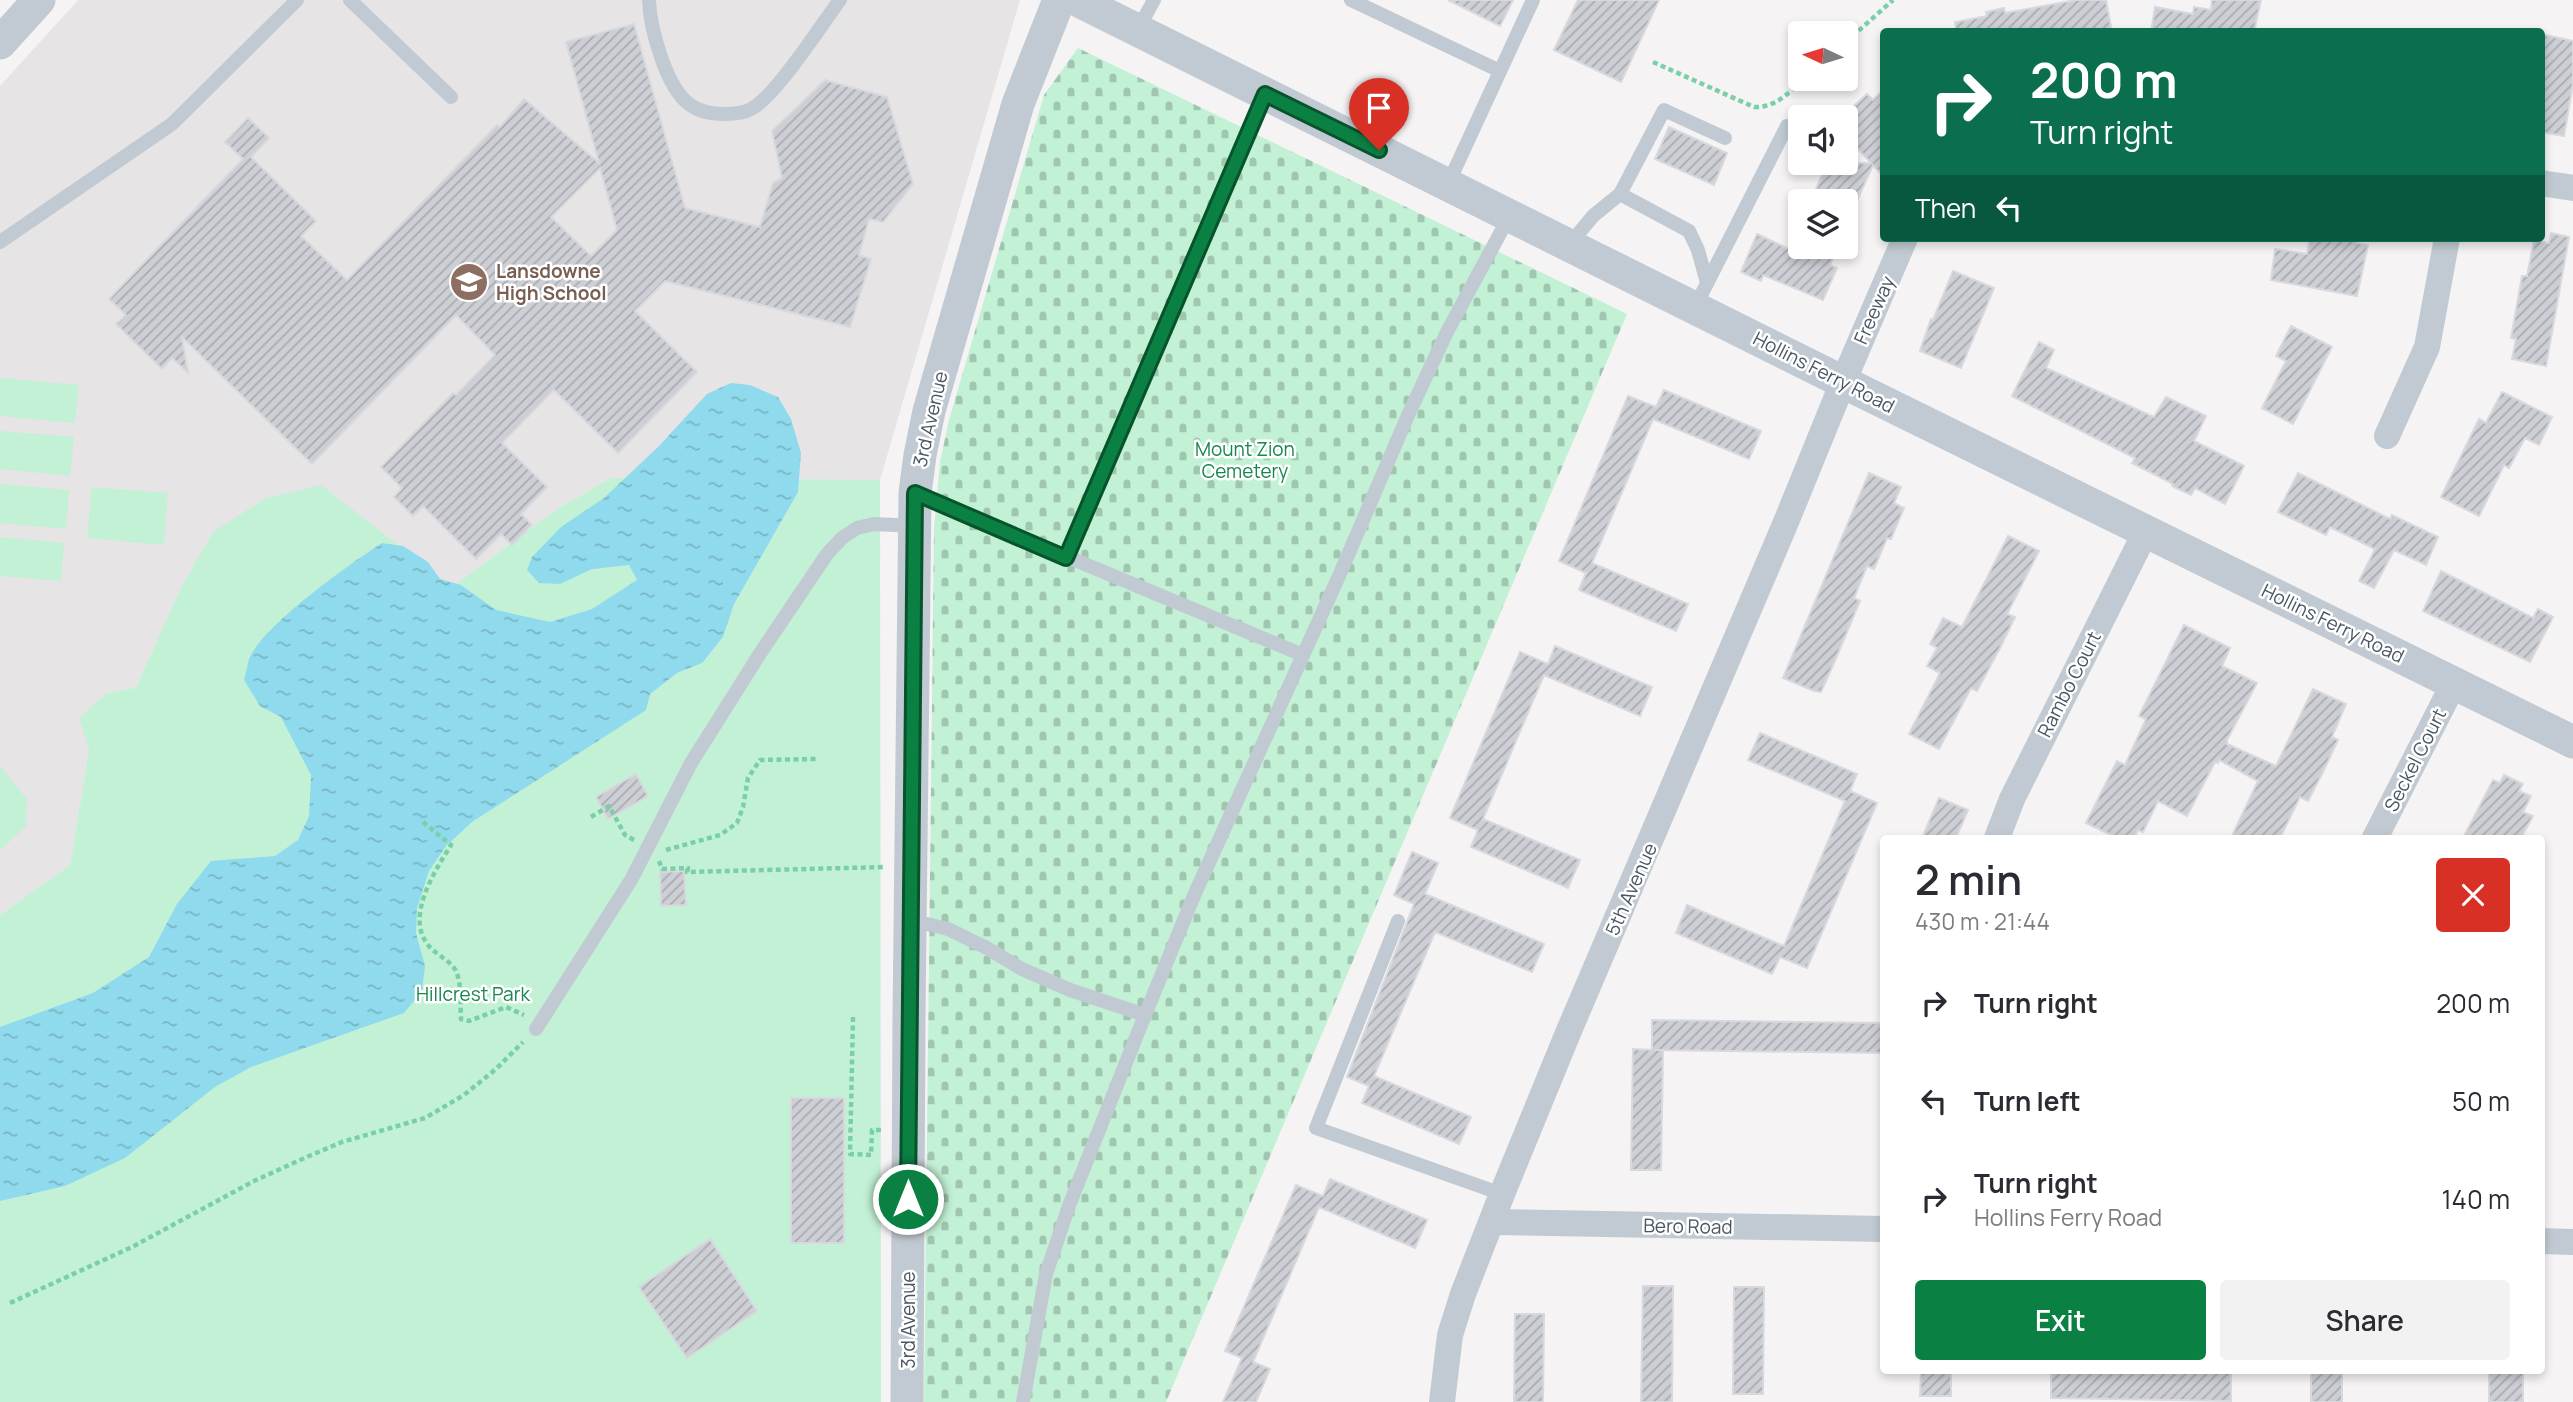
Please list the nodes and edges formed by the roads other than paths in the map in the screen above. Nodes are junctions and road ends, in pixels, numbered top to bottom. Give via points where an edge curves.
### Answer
1 (39, 0) edge
2 (297, 0) edge
3 (350, 0) edge
4 (649, 0) edge
5 (840, 0) edge
6 (1059, 0) edge
7 (1077, 0) edge
8 (1154, 0) edge
9 (1352, 0) edge
10 (1533, 0) edge
11 (1137, 31) junction
12 (0, 43) edge
13 (1500, 71) junction
14 (1265, 94) junction
15 (451, 97) dead end
16 (1787, 126) dead end
17 (1725, 138) dead end
18 (1448, 184) junction
19 (2545, 184) edge
20 (2573, 188) edge
21 (1620, 194) junction
22 (1510, 215) junction
23 (0, 242) edge
24 (1903, 242) edge
25 (2446, 242) edge
26 (1569, 245) junction
27 (1701, 295) junction
28 (1843, 382) junction
29 (2387, 436) dead end
30 (915, 493) junction
31 (915, 526) junction
32 (2146, 531) junction
33 (1066, 558) junction
34 (1303, 655) junction
35 (2454, 682) junction
36 (2573, 742) edge
37 (1998, 835) edge
38 (2377, 835) edge
39 (911, 920) junction
40 (1398, 921) dead end
41 (1145, 1015) junction
42 (538, 1027) road end
43 (1502, 1194) junction
44 (1492, 1222) junction
45 (1880, 1229) edge
46 (2545, 1241) edge
47 (2573, 1242) edge
48 (907, 1402) edge
49 (1023, 1402) edge
50 (1442, 1402) edge

1 - 12 street
2 - 23 lane via 172,124
3 - 15 lane
4 - 5 lane via 656,38 674,87 698,109 724,114 752,109 773,90
6 - 30 street, 3rd Avenue via 1018,104 929,411
7 - 11 street, Hollins Ferry Road
8 - 11 lane
9 - 13 lane
10 - 13 lane
11 - 14 street, Hollins Ferry Road
13 - 18 lane
14 - 18 street, Hollins Ferry Road
14 - 33 lane
16 - 27 lane
17 - 21 lane via 1664,110
18 - 22 street, Hollins Ferry Road
19 - 20 street
21 - 26 lane via 1593,216
21 - 27 lane via 1689,231 1698,250
22 - 26 street, Hollins Ferry Road
22 - 34 lane via 1414,401
24 - 28 street, Freeway
25 - 29 street via 2427,347
26 - 27 street, Hollins Ferry Road
27 - 28 street, Hollins Ferry Road
28 - 32 street, Hollins Ferry Road
28 - 43 street, 5th Avenue
30 - 31 street, 3rd Avenue
30 - 33 lane
31 - 39 street, 3rd Avenue
31 - 42 lane via 857,528 827,554 691,763 652,851
32 - 35 street, Hollins Ferry Road
32 - 37 street, Rambo Court
33 - 34 lane
34 - 41 lane
35 - 36 street, Hollins Ferry Road
35 - 38 street, Seckel Court
39 - 41 lane via 948,929 1022,970
39 - 48 street, 3rd Avenue
40 - 43 lane via 1316,1128
41 - 49 lane via 1046,1274
43 - 44 street, 5th Avenue
44 - 45 street, Bero Road
44 - 50 street, 5th Avenue via 1450,1335
46 - 47 street

